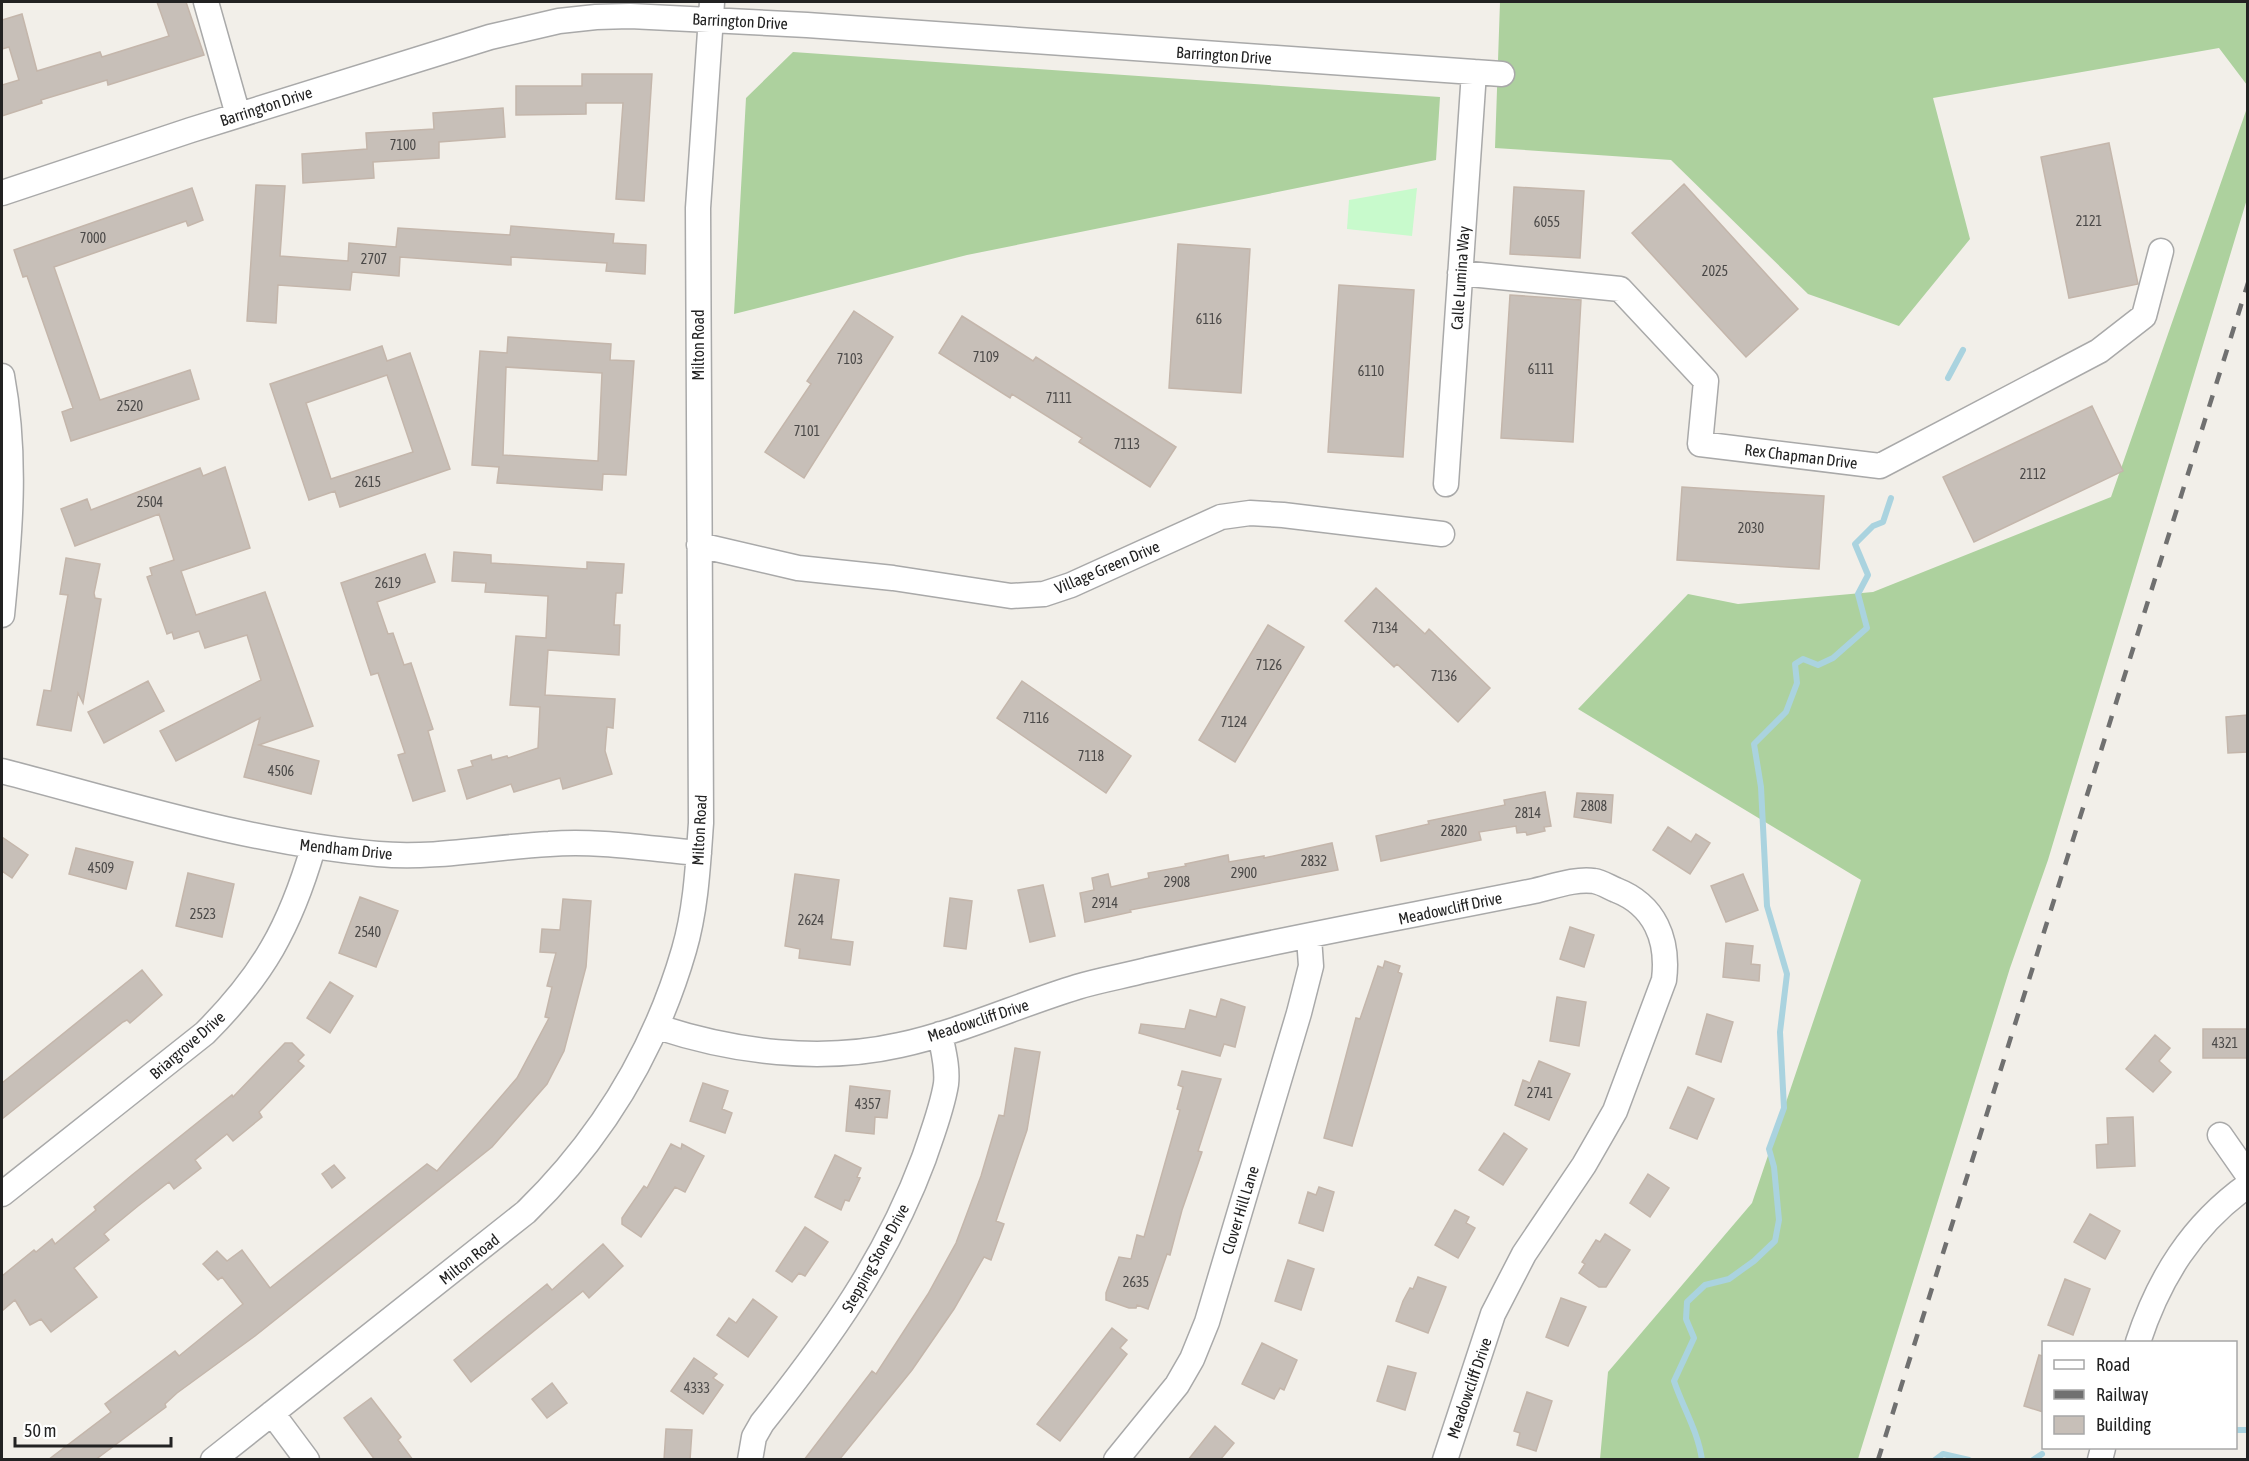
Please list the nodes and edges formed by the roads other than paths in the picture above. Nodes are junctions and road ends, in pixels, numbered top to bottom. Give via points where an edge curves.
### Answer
1 (206, 2) edge
2 (712, 11) edge
3 (1474, 72) junction
4 (1502, 74) dead end
5 (238, 115) junction
6 (2, 193) edge
7 (2161, 251) dead end
8 (1460, 273) junction
9 (2, 376) edge
10 (1446, 484) dead end
11 (1443, 534) dead end
12 (699, 545) junction
13 (2, 615) edge
14 (2, 771) edge
15 (313, 848) junction
16 (699, 853) junction
17 (1309, 937) junction
18 (658, 1027) junction
19 (940, 1034) junction
20 (2220, 1134) dead end
21 (2247, 1175) edge
22 (2247, 1185) edge
23 (2, 1194) edge
24 (2138, 1341) edge
25 (272, 1413) junction
26 (213, 1460) edge
27 (307, 1460) edge
28 (750, 1460) edge
29 (1116, 1460) edge
30 (1445, 1460) edge

1 - 5 street
2 - 3 street, Barrington Drive
2 - 5 street, Barrington Drive via 596,16 525,28
2 - 12 street, Milton Road via 698,208
3 - 4 street, Barrington Drive
3 - 8 street, Calle Lumina Way
5 - 6 street, Barrington Drive
7 - 8 street, Rex Chapman Drive via 2144,316 2099,351 1880,466 1700,444 1706,381 1620,289
8 - 10 street, Calle Lumina Way
9 - 13 street via 12,466
11 - 12 street, Village Green Drive via 1283,515 1250,513 1221,517 1071,585 1044,594 1011,596 798,568
12 - 16 street, Milton Road
14 - 15 street, Mendham Drive
15 - 16 street, Mendham Drive via 430,855 571,843
15 - 23 street, Briargrove Drive via 287,922 254,980 234,1004 205,1033
16 - 18 street, Milton Road via 684,948
17 - 19 street, Meadowcliff Drive via 1078,987
17 - 29 street, Clover Hill Lane via 1311,966 1299,1013 1207,1322 1177,1385
17 - 30 street, Meadowcliff Drive via 1594,881 1630,895 1642,905 1656,921 1664,941 1664,980 1615,1112 1507,1284 1493,1314
18 - 19 street, Meadowcliff Drive via 757,1050 820,1054 899,1045
18 - 25 street, Milton Road via 612,1110 557,1182 499,1236
19 - 28 street, Stepping Stone Drive via 946,1083 936,1124 909,1198 853,1303 762,1423 754,1437
20 - 21 street
22 - 24 street via 2221,1204 2180,1252 2159,1289
25 - 26 street, Milton Road
25 - 27 street

